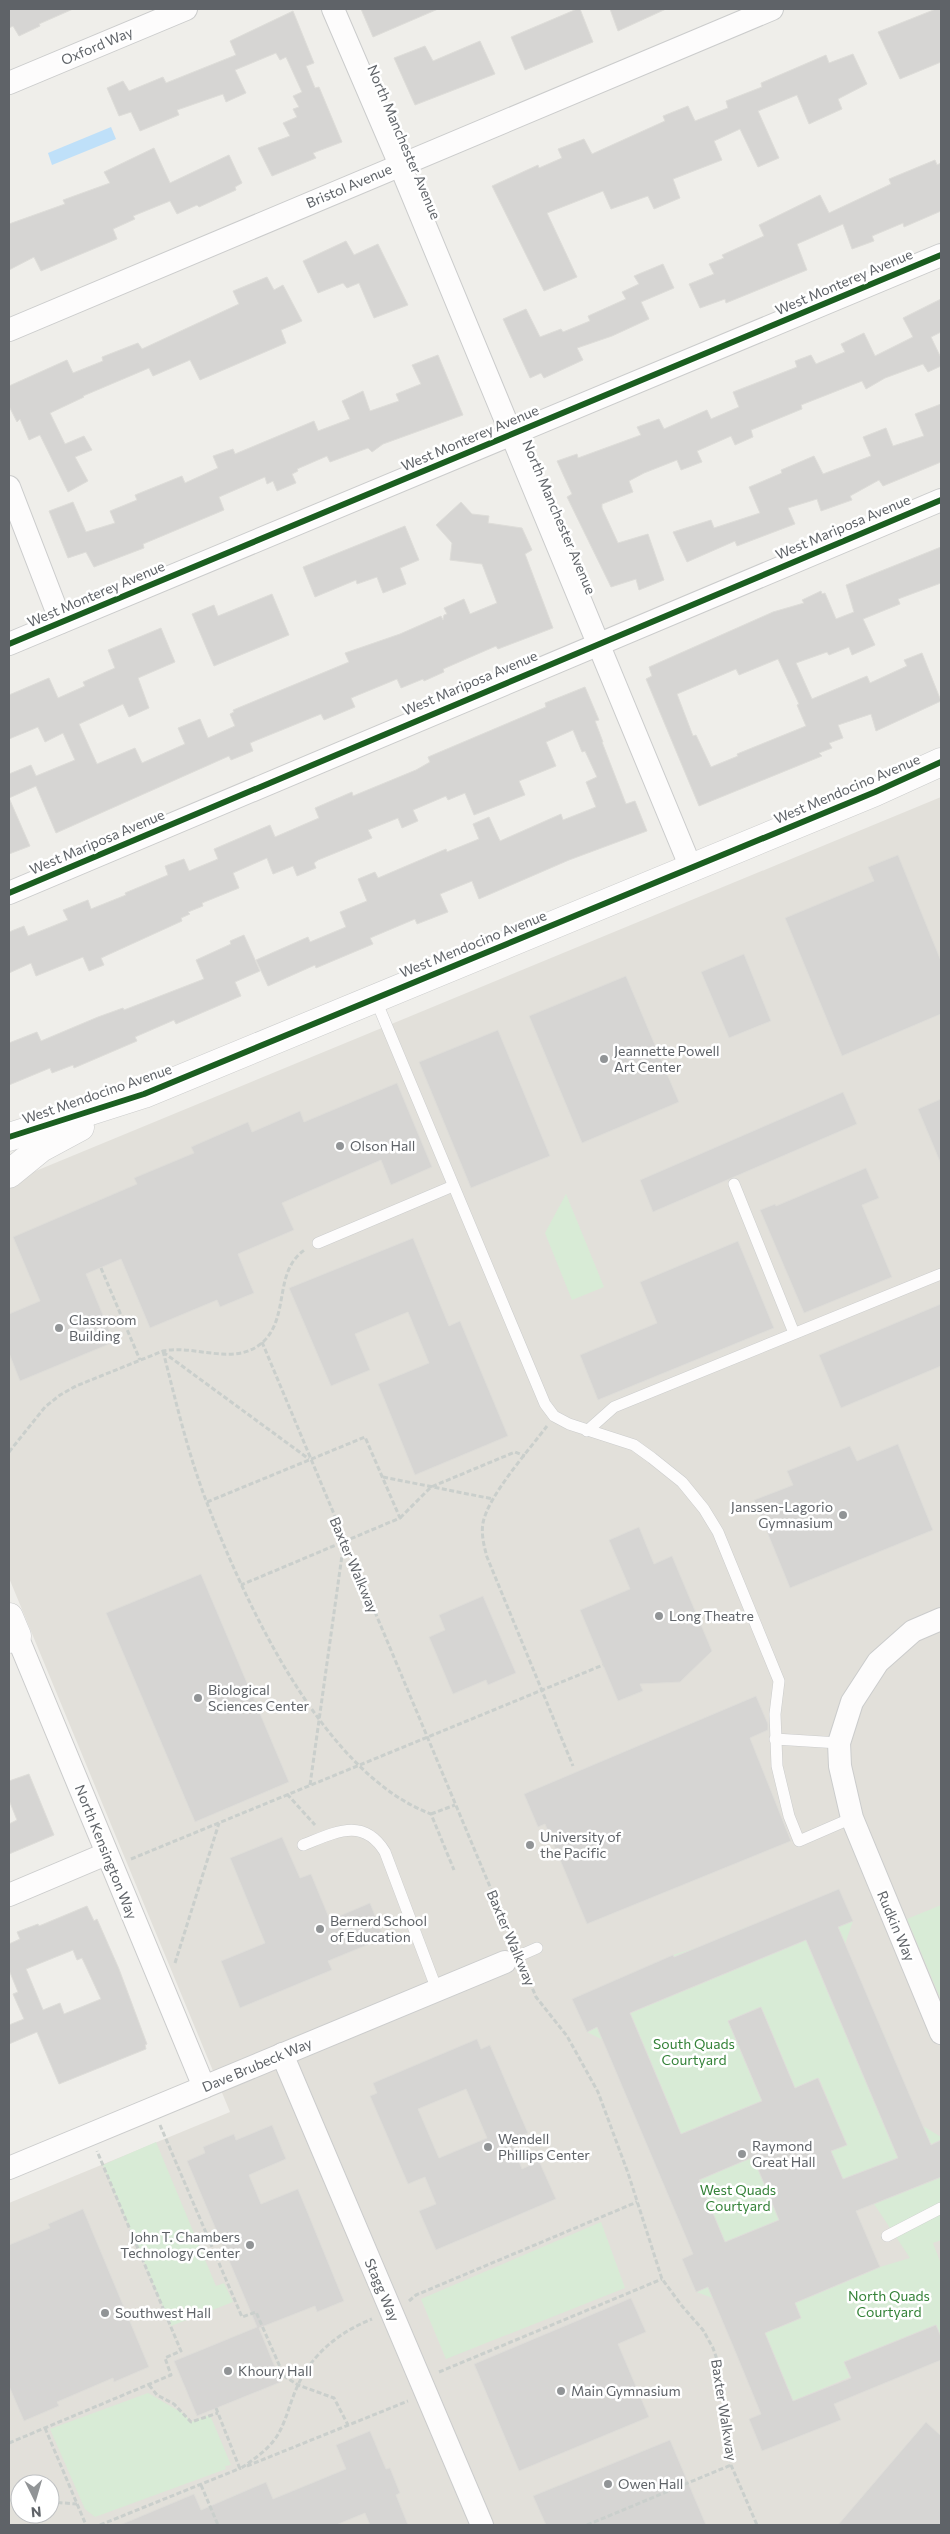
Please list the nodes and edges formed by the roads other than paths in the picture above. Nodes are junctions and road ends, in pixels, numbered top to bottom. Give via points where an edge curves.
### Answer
1 (186, 9) edge
2 (333, 9) edge
3 (772, 9) edge
4 (9, 83) edge
5 (400, 165) junction
6 (941, 255) edge
7 (9, 330) edge
8 (511, 434) junction
9 (9, 487) edge
10 (941, 500) edge
11 (61, 622) junction
12 (598, 643) junction
13 (9, 644) edge
14 (941, 762) edge
15 (691, 868) junction
16 (9, 892) edge
17 (375, 998) junction
18 (144, 1094) junction
19 (9, 1137) edge
20 (9, 1174) edge
21 (734, 1184) dead end
22 (453, 1186) junction
23 (318, 1243) road end
24 (941, 1274) edge
25 (794, 1333) junction
26 (587, 1432) junction
27 (941, 1618) edge
28 (11, 1631) edge
29 (775, 1739) junction
30 (839, 1743) junction
31 (852, 1818) junction
32 (303, 1845) dead end
33 (109, 1860) junction
34 (9, 1895) edge
35 (537, 1948) dead end
36 (512, 1959) joint
37 (437, 1990) junction
38 (941, 2033) edge
39 (282, 2054) junction
40 (204, 2087) junction
41 (9, 2168) edge
42 (941, 2208) edge
43 (887, 2236) dead end
44 (482, 2525) edge

1 - 4 street, Oxford Way
2 - 5 street, North Manchester Avenue
3 - 5 street, Bristol Avenue
5 - 7 street, Bristol Avenue
5 - 8 street, North Manchester Avenue
6 - 8 street, West Monterey Avenue
8 - 11 street, West Monterey Avenue
8 - 12 street, North Manchester Avenue
9 - 11 street
10 - 12 street, West Mariposa Avenue
11 - 13 street, West Monterey Avenue
12 - 15 street, North Manchester Avenue
12 - 16 street, West Mariposa Avenue
14 - 15 street, West Mendocino Avenue
15 - 17 street, West Mendocino Avenue
17 - 18 street, West Mendocino Avenue
17 - 22 lane
18 - 19 street, West Mendocino Avenue
18 - 20 street, West Mendocino Avenue via 42,1148
21 - 25 lane
22 - 23 lane
22 - 26 lane via 545,1404 554,1416
24 - 25 lane
25 - 26 lane via 614,1408
26 - 29 lane via 634,1445 682,1482 704,1509 718,1532 774,1666 778,1681
27 - 30 street via 913,1631 878,1662 852,1702
28 - 33 street, North Kensington Way
29 - 30 lane
29 - 31 lane via 782,1789 799,1841
30 - 31 street, Rudkin Way via 840,1766
31 - 38 street, Rudkin Way
32 - 37 lane via 340,1830 366,1833 378,1840
33 - 34 street
33 - 40 street, North Kensington Way
35 - 36 lane
36 - 37 street, Dave Brubeck Way
37 - 39 street, Dave Brubeck Way
39 - 40 street, Dave Brubeck Way
39 - 44 street, Stagg Way
40 - 41 street, Dave Brubeck Way
42 - 43 lane

